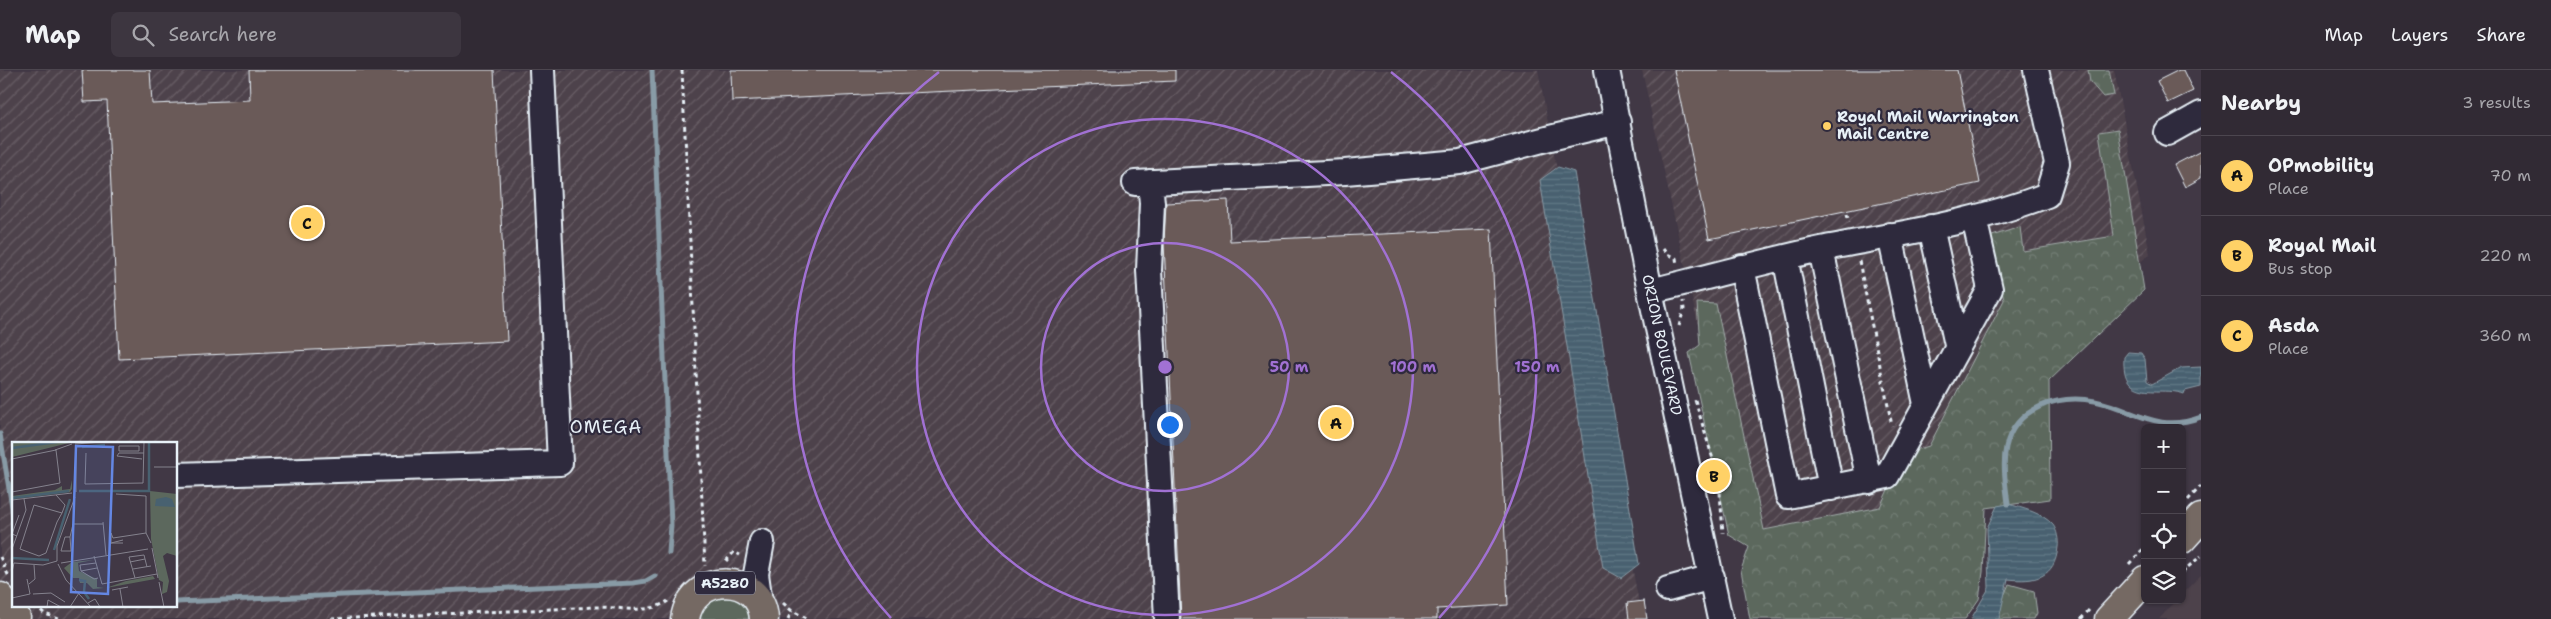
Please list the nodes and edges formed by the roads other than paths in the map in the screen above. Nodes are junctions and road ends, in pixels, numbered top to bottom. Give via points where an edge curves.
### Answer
1 (542, 70) edge
2 (1607, 70) edge
3 (2036, 70) edge
4 (2201, 114) edge
5 (1618, 122) junction
6 (2168, 133) dead end
7 (1974, 218) junction
8 (1931, 227) junction
9 (1890, 235) junction
10 (1821, 250) junction
11 (1785, 257) junction
12 (1742, 267) junction
13 (1650, 291) junction
14 (1957, 345) junction
15 (1926, 404) junction
16 (178, 475) edge
17 (1869, 481) junction
18 (1831, 488) junction
19 (2201, 518) edge
20 (2186, 535) edge
21 (714, 577) junction
22 (1712, 578) junction
23 (2141, 584) edge
24 (1668, 589) dead end
25 (772, 610) edge
26 (675, 613) edge
27 (1167, 619) edge
28 (1720, 619) edge
29 (2109, 619) edge

1 - 16 street via 560,463
2 - 5 street, ORION BOULEVARD
3 - 7 street via 2057,163 2047,195
4 - 6 street
5 - 13 street, ORION BOULEVARD
5 - 27 street via 1460,162 1143,183
7 - 8 street
7 - 14 street via 1990,288
8 - 9 street
8 - 14 street
9 - 10 street
9 - 15 street
10 - 11 street
10 - 17 street
11 - 12 street
11 - 18 street
12 - 13 street via 1710,278
12 - 18 street via 1788,496
13 - 22 street, ORION BOULEVARD
14 - 15 street
15 - 17 street via 1888,476
17 - 18 street
19 - 20 main road
21 - 25 main road, A5280 via 742,587
21 - 25 street via 743,568 762,542 756,574
21 - 26 main road, A5280
22 - 24 street
22 - 28 street, ORION BOULEVARD
23 - 29 main road

